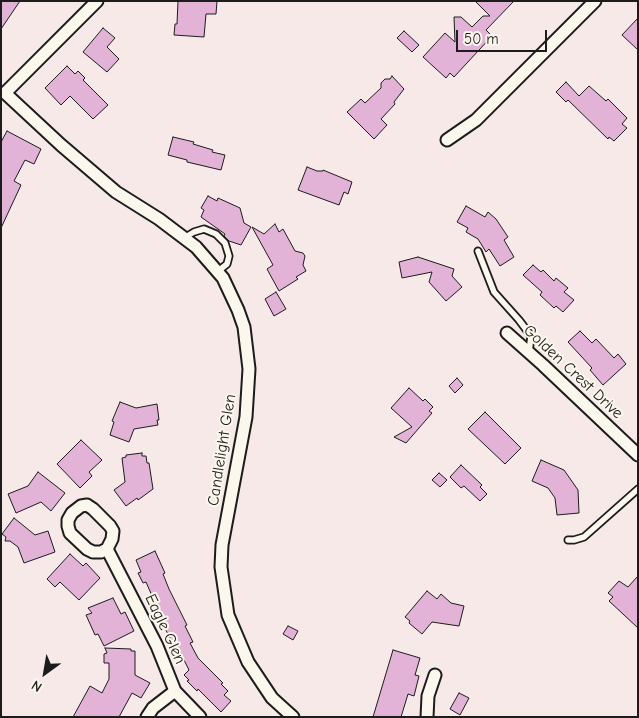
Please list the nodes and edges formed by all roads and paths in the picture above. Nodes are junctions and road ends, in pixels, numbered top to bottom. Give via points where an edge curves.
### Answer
1 (97, 1) edge
2 (594, 1) edge
3 (447, 140) dead end
4 (184, 238) junction
5 (478, 252) dead end
6 (218, 272) junction
7 (507, 333) dead end
8 (529, 352) junction
9 (638, 455) edge
10 (638, 489) edge
11 (568, 540) dead end
12 (107, 549) dead end
13 (435, 675) dead end
14 (174, 691) junction
15 (147, 717) edge
16 (200, 717) edge
17 (293, 717) edge
18 (427, 717) edge

1 - 4 street, Candlelight Glen via 5,93 116,192
2 - 3 street via 476,120
4 - 6 street, Candlelight Glen
4 - 6 lane via 204,229 225,243 229,256 227,264
5 - 8 lane via 494,292 531,336
6 - 17 street, Candlelight Glen via 244,328 249,369 246,417 222,545 221,567 228,615 248,662 272,698
7 - 8 street, Golden Crest Drive
8 - 9 street, Golden Crest Drive
10 - 11 lane via 584,537
12 - 14 street, Eagle Glen via 157,646
13 - 18 street via 428,696
14 - 15 street
14 - 16 street, Eagle Glen

